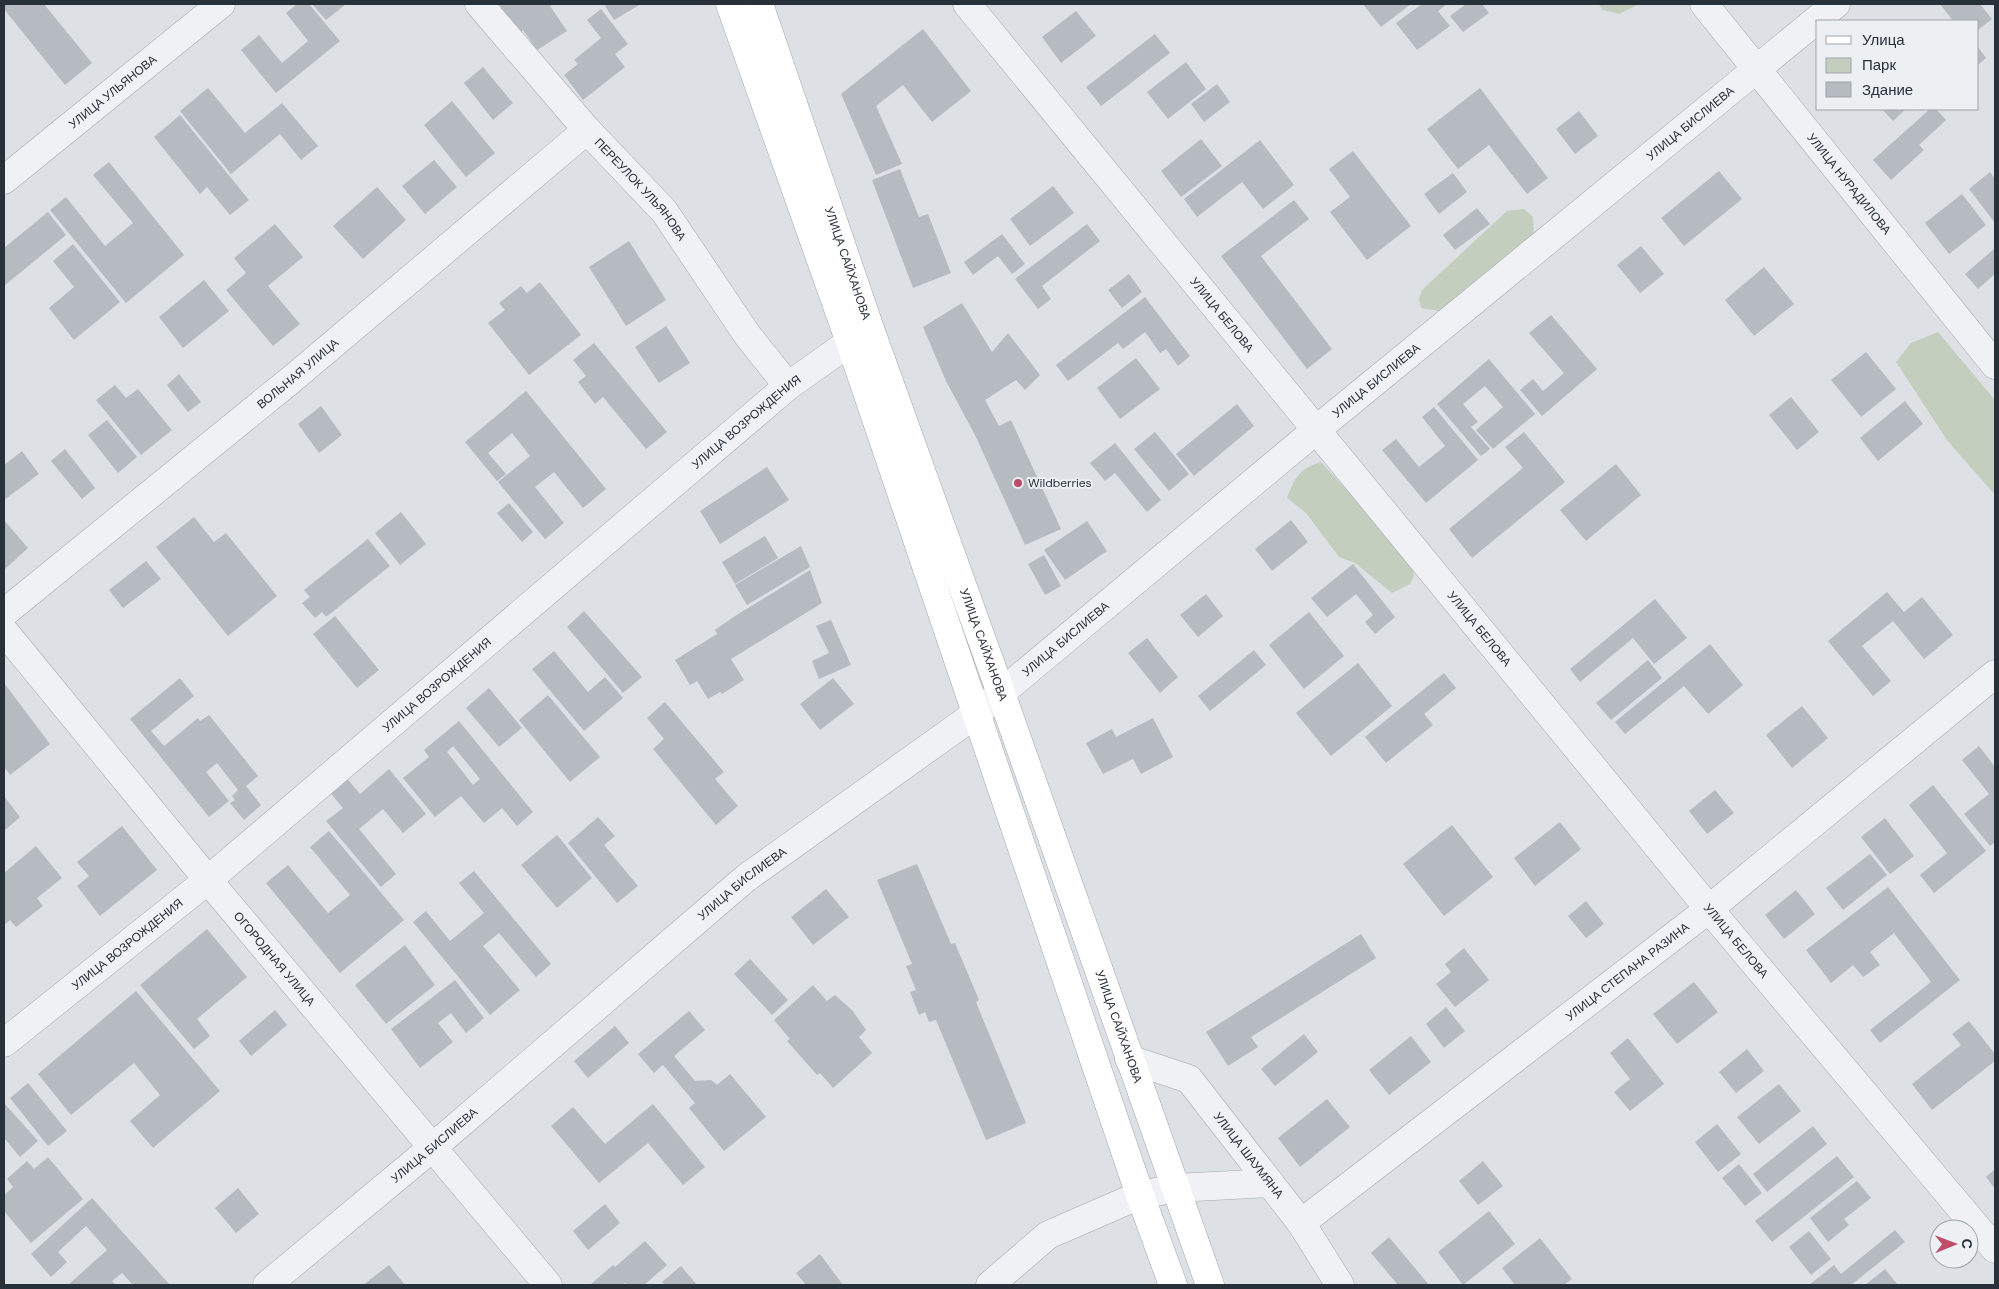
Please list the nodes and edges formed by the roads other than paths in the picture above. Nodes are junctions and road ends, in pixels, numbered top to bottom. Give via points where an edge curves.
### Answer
1 (221, 4) edge
2 (479, 4) edge
3 (730, 4) edge
4 (759, 4) edge
5 (967, 4) edge
6 (1704, 4) edge
7 (1836, 4) edge
8 (1817, 20) edge
9 (1816, 21) edge
10 (1758, 70) junction
11 (587, 130) junction
12 (4, 180) edge
13 (860, 334) junction
14 (1995, 366) edge
15 (788, 386) junction
16 (1316, 430) junction
17 (4, 614) edge
18 (4, 631) edge
19 (1995, 674) edge
20 (1001, 693) junction
21 (977, 713) junction
22 (208, 880) junction
23 (1709, 909) junction
24 (4, 1043) edge
25 (1129, 1059) junction
26 (433, 1147) junction
27 (1270, 1183) junction
28 (1176, 1188) junction
29 (1140, 1196) junction
30 (1301, 1223) junction
31 (1995, 1249) edge
32 (267, 1285) edge
33 (548, 1285) edge
34 (990, 1285) edge
35 (1172, 1285) edge
36 (1210, 1285) edge
37 (1340, 1285) edge

1 - 12 street, УЛИЦА УЛЬЯНОВА
2 - 11 street, ПЕРЕУЛОК УЛЬЯНОВА
3 - 13 main road, УЛИЦА САЙХАНОВА
4 - 13 main road, УЛИЦА САЙХАНОВА
5 - 16 street, УЛИЦА БЕЛОВА
6 - 10 street, УЛИЦА НУРАДИЛОВА
7 - 8 street, УЛИЦА БИСЛИЕВА
9 - 10 street, УЛИЦА БИСЛИЕВА
10 - 14 street, УЛИЦА НУРАДИЛОВА
10 - 16 street, УЛИЦА БИСЛИЕВА
11 - 15 street, ПЕРЕУЛОК УЛЬЯНОВА via 664,211 748,336
11 - 17 street, ВОЛЬНАЯ УЛИЦА via 292,379
13 - 15 street, УЛИЦА ВОЗРОЖДЕНИЯ
13 - 20 main road, УЛИЦА САЙХАНОВА
13 - 21 main road, УЛИЦА САЙХАНОВА
15 - 22 street, УЛИЦА ВОЗРОЖДЕНИЯ
16 - 20 street, УЛИЦА БИСЛИЕВА
16 - 23 street, УЛИЦА БЕЛОВА
18 - 22 street, ОГОРОДНАЯ УЛИЦА
19 - 23 street, УЛИЦА СТЕПАНА РАЗИНА
20 - 21 street, УЛИЦА БИСЛИЕВА
20 - 25 main road, УЛИЦА САЙХАНОВА
21 - 26 street, УЛИЦА БИСЛИЕВА via 746,878
21 - 29 main road, УЛИЦА САЙХАНОВА
22 - 24 street, УЛИЦА ВОЗРОЖДЕНИЯ
22 - 26 street, ОГОРОДНАЯ УЛИЦА
23 - 30 street, УЛИЦА СТЕПАНА РАЗИНА
23 - 31 street, УЛИЦА БЕЛОВА
25 - 27 street, УЛИЦА ШАУМЯНА via 1189,1079
25 - 28 main road, УЛИЦА САЙХАНОВА
26 - 32 street, УЛИЦА БИСЛИЕВА
26 - 33 street, ОГОРОДНАЯ УЛИЦА
27 - 28 street
27 - 30 street, УЛИЦА ШАУМЯНА
28 - 29 street
28 - 36 main road, УЛИЦА САЙХАНОВА
29 - 34 street via 1048,1235
29 - 35 main road, УЛИЦА САЙХАНОВА
30 - 37 street, УЛИЦА ШАУМЯНА

